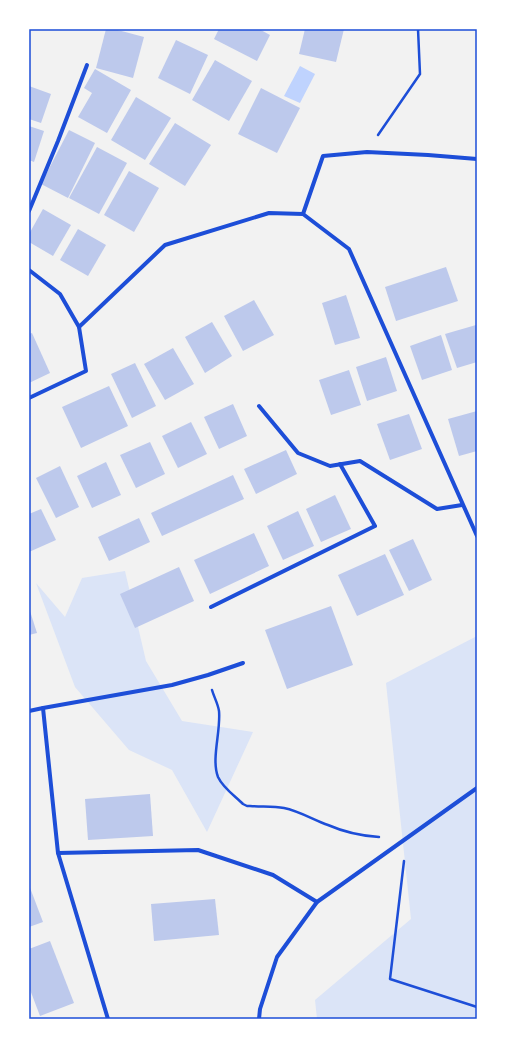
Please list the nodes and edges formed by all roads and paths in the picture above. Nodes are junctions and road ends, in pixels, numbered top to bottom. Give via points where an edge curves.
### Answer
1 (418, 29) edge
2 (87, 65) dead end
3 (367, 152) junction
4 (477, 159) edge
5 (29, 211) edge
6 (304, 214) junction
7 (29, 270) edge
8 (79, 327) junction
9 (29, 398) edge
10 (259, 406) dead end
11 (340, 464) junction
12 (462, 505) junction
13 (477, 536) edge
14 (211, 607) dead end
15 (243, 663) dead end
16 (208, 675) junction
17 (43, 708) junction
18 (29, 710) edge
19 (477, 788) edge
20 (406, 838) junction
21 (58, 854) junction
22 (317, 902) junction
23 (477, 1006) edge
24 (108, 1019) edge
25 (259, 1019) edge

1 - 3 path via 420,74
2 - 5 street
3 - 4 street
3 - 6 street via 323,156
6 - 8 street via 269,213 165,245
6 - 12 street via 349,249
7 - 8 street via 60,294
8 - 9 street via 86,371
10 - 11 street via 298,453 330,466
11 - 12 street via 360,461 437,509
11 - 14 street via 375,526
12 - 13 street
15 - 16 street
16 - 17 street via 172,686
16 - 20 path via 218,711 218,777 244,804 283,808 355,833
17 - 18 street
17 - 21 street
19 - 20 street
20 - 22 street
20 - 23 path via 390,979
21 - 22 street via 198,850 273,875
21 - 24 street
22 - 25 street via 277,958

